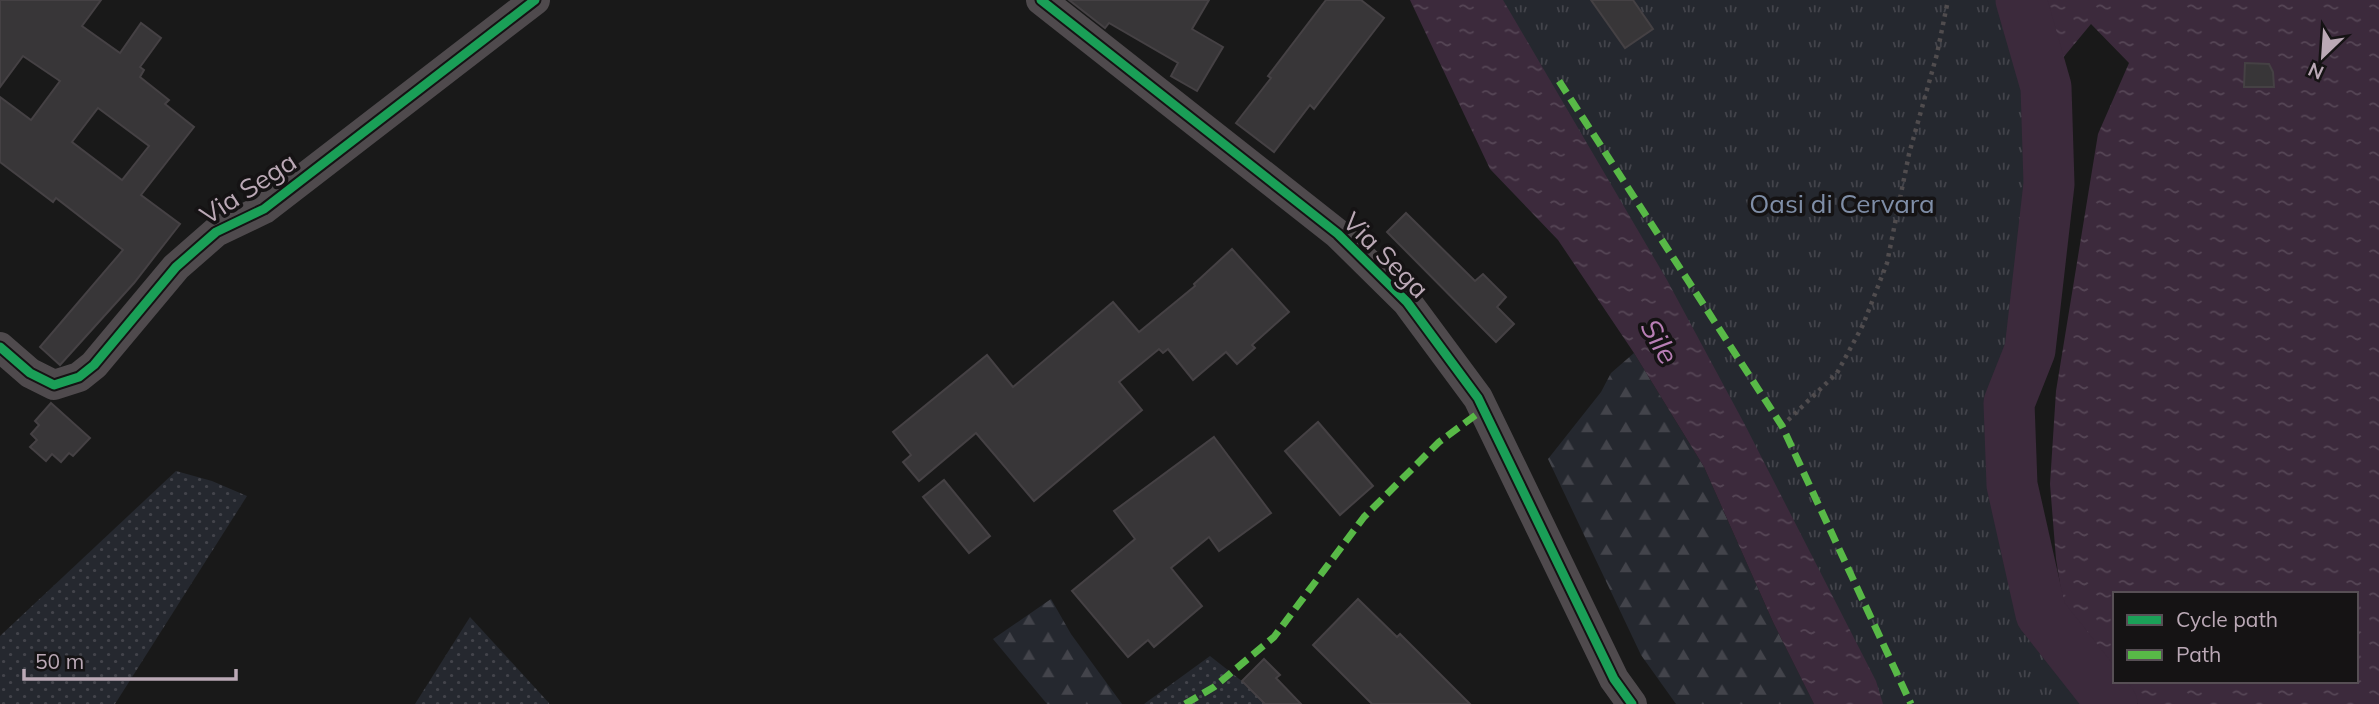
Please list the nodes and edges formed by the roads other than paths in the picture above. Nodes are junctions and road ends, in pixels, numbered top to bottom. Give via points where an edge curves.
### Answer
1 (535, 0) edge
2 (1041, 0) edge
3 (0, 347) edge
4 (1632, 704) edge

1 - 3 street, Via Sega via 264,209 216,232 176,267 79,377 54,385 30,373
2 - 4 street, Via Sega via 1338,234 1407,302 1478,398 1614,679

